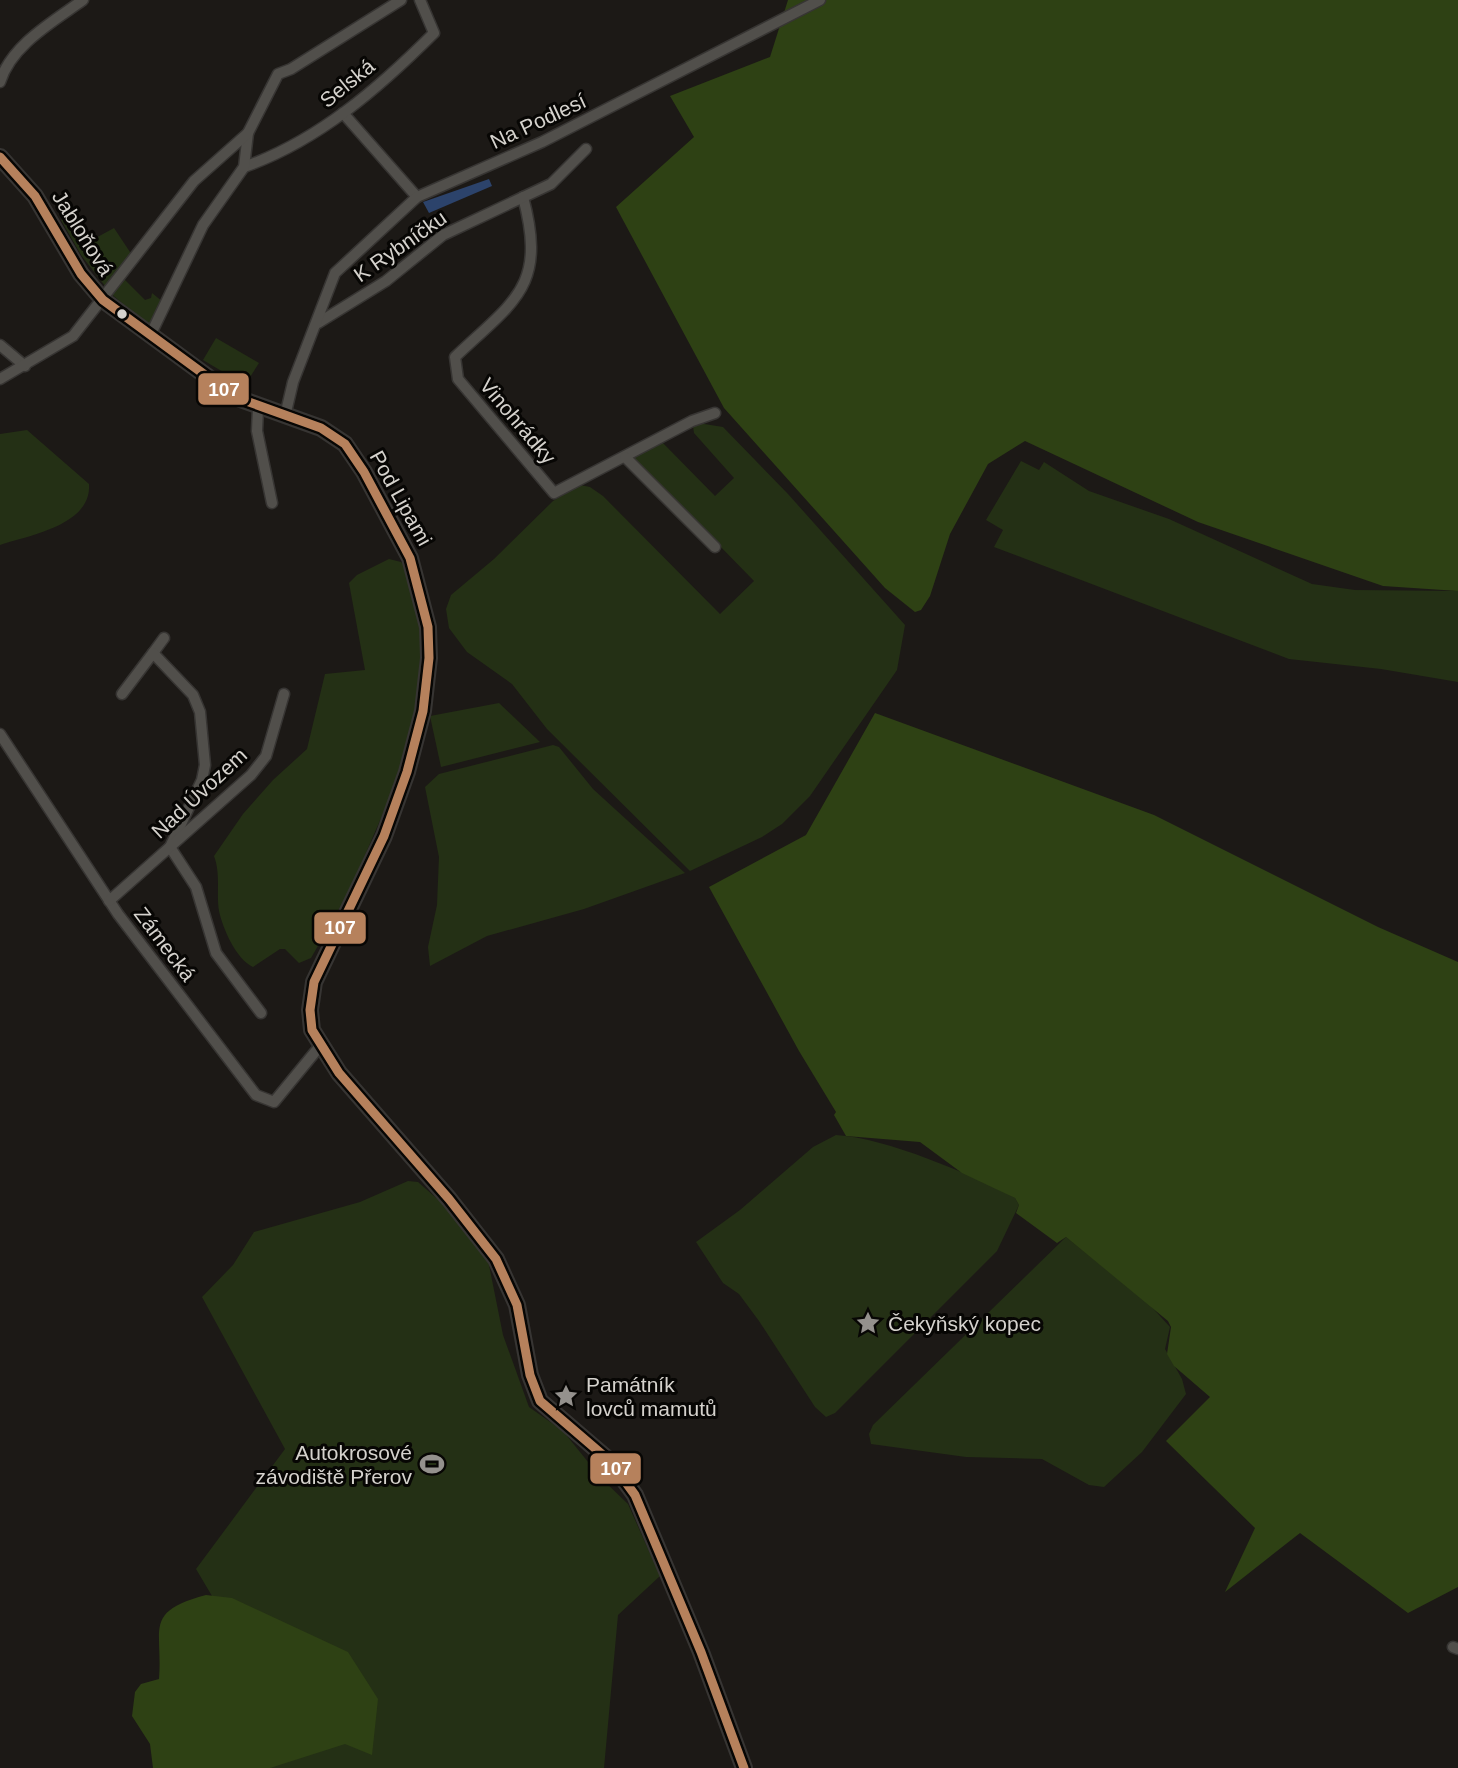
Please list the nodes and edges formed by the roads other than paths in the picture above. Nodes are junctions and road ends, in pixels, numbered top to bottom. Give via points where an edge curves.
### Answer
1 (83, 0) edge
2 (401, 0) edge
3 (420, 0) edge
4 (821, 0) edge
5 (0, 82) edge
6 (343, 113) junction
7 (248, 134) junction
8 (586, 149) dead end
9 (0, 157) edge
10 (244, 167) junction
11 (416, 197) junction
12 (523, 197) junction
13 (103, 300) junction
14 (317, 323) junction
15 (150, 336) junction
16 (0, 345) edge
17 (25, 366) junction
18 (0, 379) edge
19 (258, 408) junction
20 (715, 413) dead end
21 (285, 416) junction
22 (625, 457) junction
23 (272, 503) dead end
24 (715, 547) dead end
25 (164, 638) dead end
26 (153, 653) junction
27 (122, 694) dead end
28 (284, 694) dead end
29 (0, 734) edge
30 (170, 847) junction
31 (109, 901) junction
32 (261, 1013) dead end
33 (320, 1046) junction
34 (744, 1768) edge

1 - 5 street via 35,35
2 - 7 street via 278,74
3 - 6 street, Selská via 434,33
4 - 11 street, Na Podlesí via 542,142
6 - 10 street, Selská via 301,143
6 - 11 street
7 - 10 street
7 - 13 street via 194,181
8 - 12 street, K Rybníčku via 551,184
9 - 13 main road, Jabloňová via 35,196 81,274
10 - 15 street via 203,225
11 - 14 street, Na Podlesí via 335,273
12 - 14 street, K Rybníčku via 443,235 386,281
12 - 22 street, Vinohrádky via 532,230 530,272 514,301 455,357 458,379 554,493
13 - 15 main road, Pod Lipami
13 - 17 street via 68,340
14 - 21 street via 288,394
15 - 19 main road, Pod Lipami via 235,397
16 - 17 street
17 - 18 street
19 - 21 main road, Pod Lipami
19 - 23 street via 257,430
20 - 22 street, Vinohrádky
21 - 33 main road, Pod Lipami via 330,432 356,458 414,567 428,627 426,692 407,772 377,854 314,984 310,1018
22 - 24 street
25 - 26 street
26 - 27 street
26 - 30 street via 193,695 200,712 205,765
28 - 30 street, Nad Úvozem via 266,756
29 - 31 street, Zámecká
30 - 31 street, Nad Úvozem
30 - 32 street via 196,887 216,953
31 - 33 street, Zámecká via 256,1094 274,1102
33 - 34 main road via 496,1259 517,1305 530,1375 540,1401 603,1454 630,1486 657,1542

